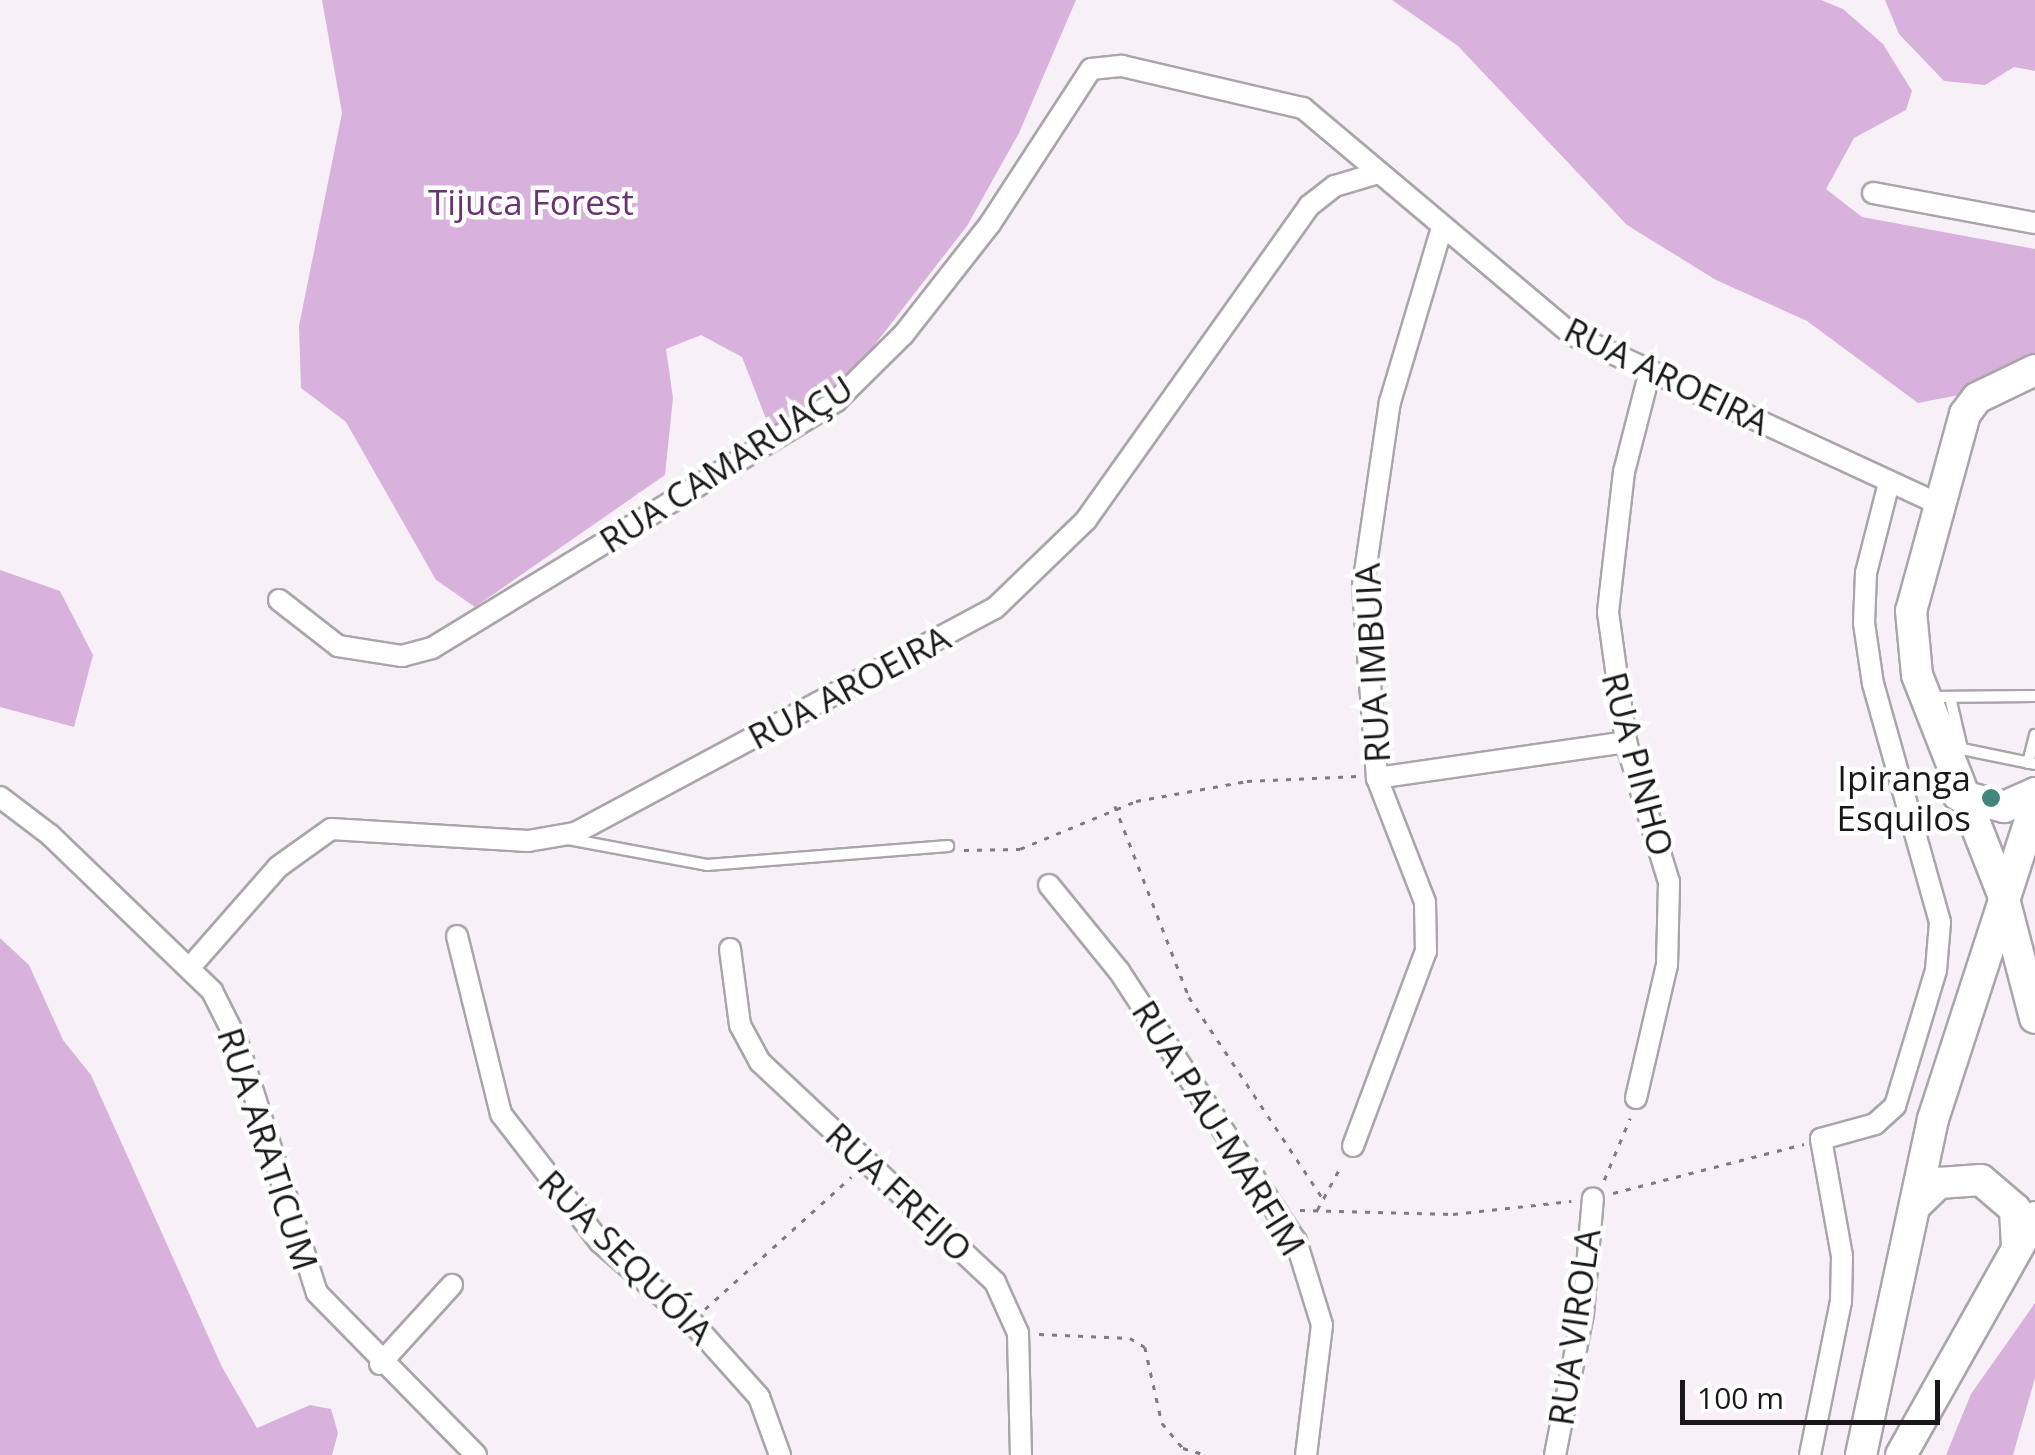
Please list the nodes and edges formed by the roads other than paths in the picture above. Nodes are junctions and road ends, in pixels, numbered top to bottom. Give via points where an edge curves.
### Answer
1 (1076, 94) joint
2 (1375, 174) junction
3 (1873, 193) dead end
4 (2035, 222) edge
5 (1442, 228) junction
6 (2035, 370) edge
7 (1650, 371) junction
8 (1889, 483) junction
9 (1936, 503) junction
10 (280, 600) dead end
11 (2035, 696) edge
12 (1937, 697) junction
13 (2035, 734) edge
14 (1626, 742) junction
15 (1954, 755) junction
16 (2033, 773) edge
17 (1377, 778) junction
18 (1958, 795) junction
19 (0, 797) edge
20 (2035, 805) edge
21 (559, 838) junction
22 (948, 846) road end
23 (1049, 885) dead end
24 (2003, 895) junction
25 (457, 936) dead end
26 (730, 949) dead end
27 (192, 965) junction
28 (2030, 989) edge
29 (2035, 1018) edge
30 (1636, 1098) road end
31 (1353, 1146) road end
32 (1593, 1198) road end
33 (1916, 1205) junction
34 (2035, 1217) edge
35 (2016, 1254) junction
36 (452, 1285) dead end
37 (380, 1364) junction
38 (476, 1455) edge
39 (780, 1455) edge
40 (1020, 1455) edge
41 (1306, 1455) edge
42 (1555, 1455) edge
43 (1810, 1455) edge
44 (1861, 1455) edge
45 (1901, 1455) edge

1 - 2 street, RUA AROEIRA via 1091,69 1122,66 1303,108
1 - 10 street, RUA CAMARUAÇU via 990,224 903,335 836,400 432,648 402,656 338,646
2 - 5 street, RUA AROEIRA
2 - 21 street, RUA AROEIRA via 1335,186 1309,206 1086,520 995,608
3 - 4 street
5 - 7 street, RUA AROEIRA via 1573,335
5 - 17 street, RUA IMBUIA via 1372,487 1363,586
6 - 9 main road via 1969,406
7 - 8 street, RUA AROEIRA
7 - 14 street, RUA PINHO via 1611,555 1611,669
8 - 9 street, RUA AROEIRA
8 - 43 street via 1866,573 1864,623 1873,684 1940,922 1936,970 1895,1106 1876,1124 1821,1139 1842,1256 1841,1300
9 - 12 main road via 1911,611
11 - 12 lane
12 - 15 main road
13 - 16 lane
14 - 17 street
14 - 30 street, RUA PINHO via 1659,836 1670,915
15 - 16 lane
15 - 18 main road
16 - 18 main road via 2004,808
17 - 31 street, RUA IMBUIA via 1425,902 1426,951
18 - 24 main road
19 - 27 street, RUA ARATICUM
20 - 24 main road
21 - 22 lane via 707,865
21 - 27 street via 331,829 278,867
23 - 41 street, RUA PAU-MARFIM via 1118,971 1279,1210 1320,1304 1320,1372
24 - 28 main road
24 - 33 main road via 1933,1119
25 - 39 street, RUA SEQUÓIA via 501,1114 588,1229 692,1321 759,1397
26 - 40 street, RUA FREIJO via 733,1001 749,1048 995,1282 1018,1334
27 - 37 street, RUA ARATICUM via 237,1042 305,1272
28 - 29 main road
32 - 42 street, RUA VIROLA via 1583,1314
33 - 35 main road via 1949,1179 1992,1184 2014,1209
33 - 44 main road
34 - 35 main road
35 - 45 main road
36 - 37 street
37 - 38 street, RUA ARATICUM

